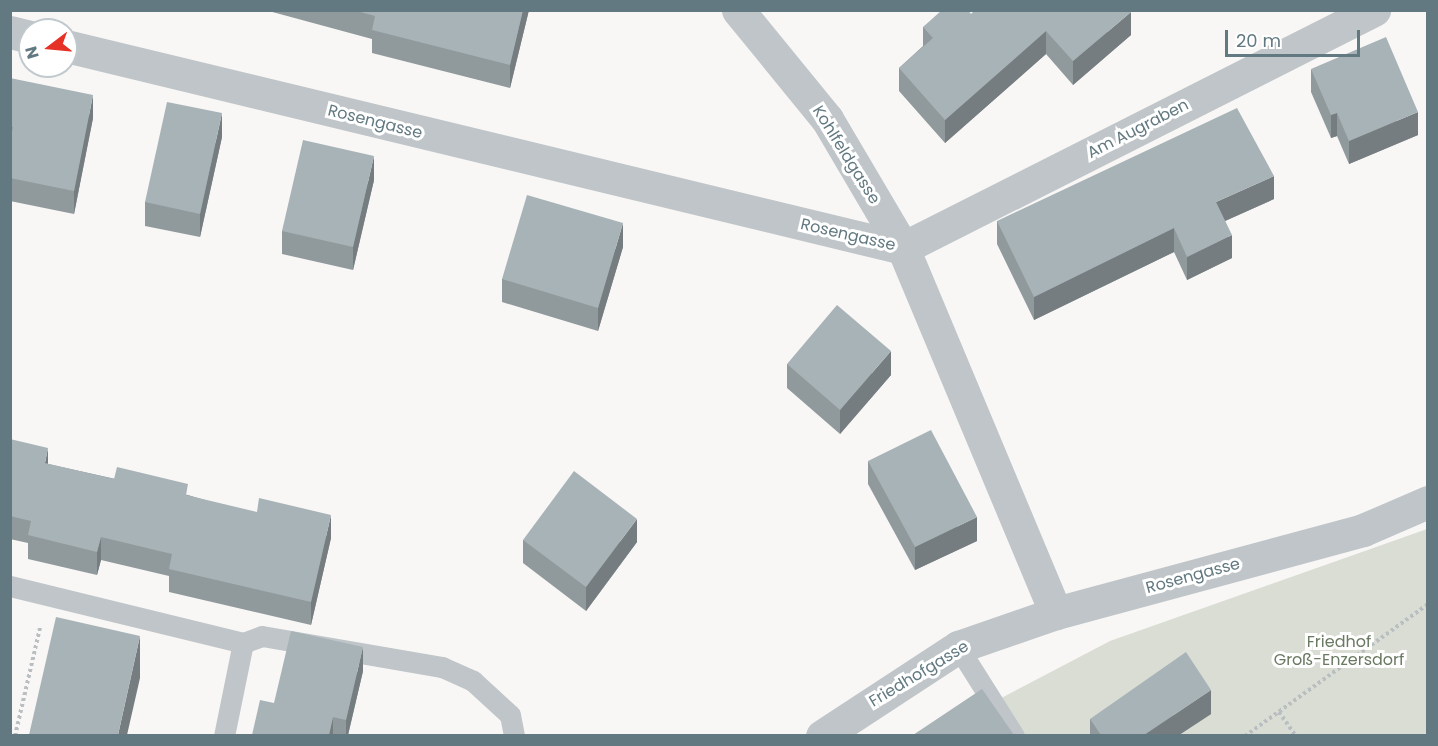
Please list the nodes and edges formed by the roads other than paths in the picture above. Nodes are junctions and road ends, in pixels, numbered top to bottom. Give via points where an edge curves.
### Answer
1 (738, 10) edge
2 (1374, 10) edge
3 (78, 49) edge
4 (903, 248) junction
5 (1428, 502) edge
6 (10, 586) edge
7 (1056, 613) junction
8 (243, 643) junction
9 (958, 647) junction
10 (224, 735) edge
11 (514, 735) edge
12 (822, 735) edge
13 (1014, 735) edge

1 - 4 street, Kohlfeldgasse via 827,120
2 - 4 street, Am Augraben
3 - 4 street, Rosengasse
4 - 7 street, Rosengasse
5 - 7 street, Rosengasse via 1363,530
6 - 8 lane
7 - 9 street, Friedhofgasse
8 - 10 lane
8 - 11 lane via 262,636 442,667 473,681 510,715
9 - 12 street, Friedhofgasse
9 - 13 lane

